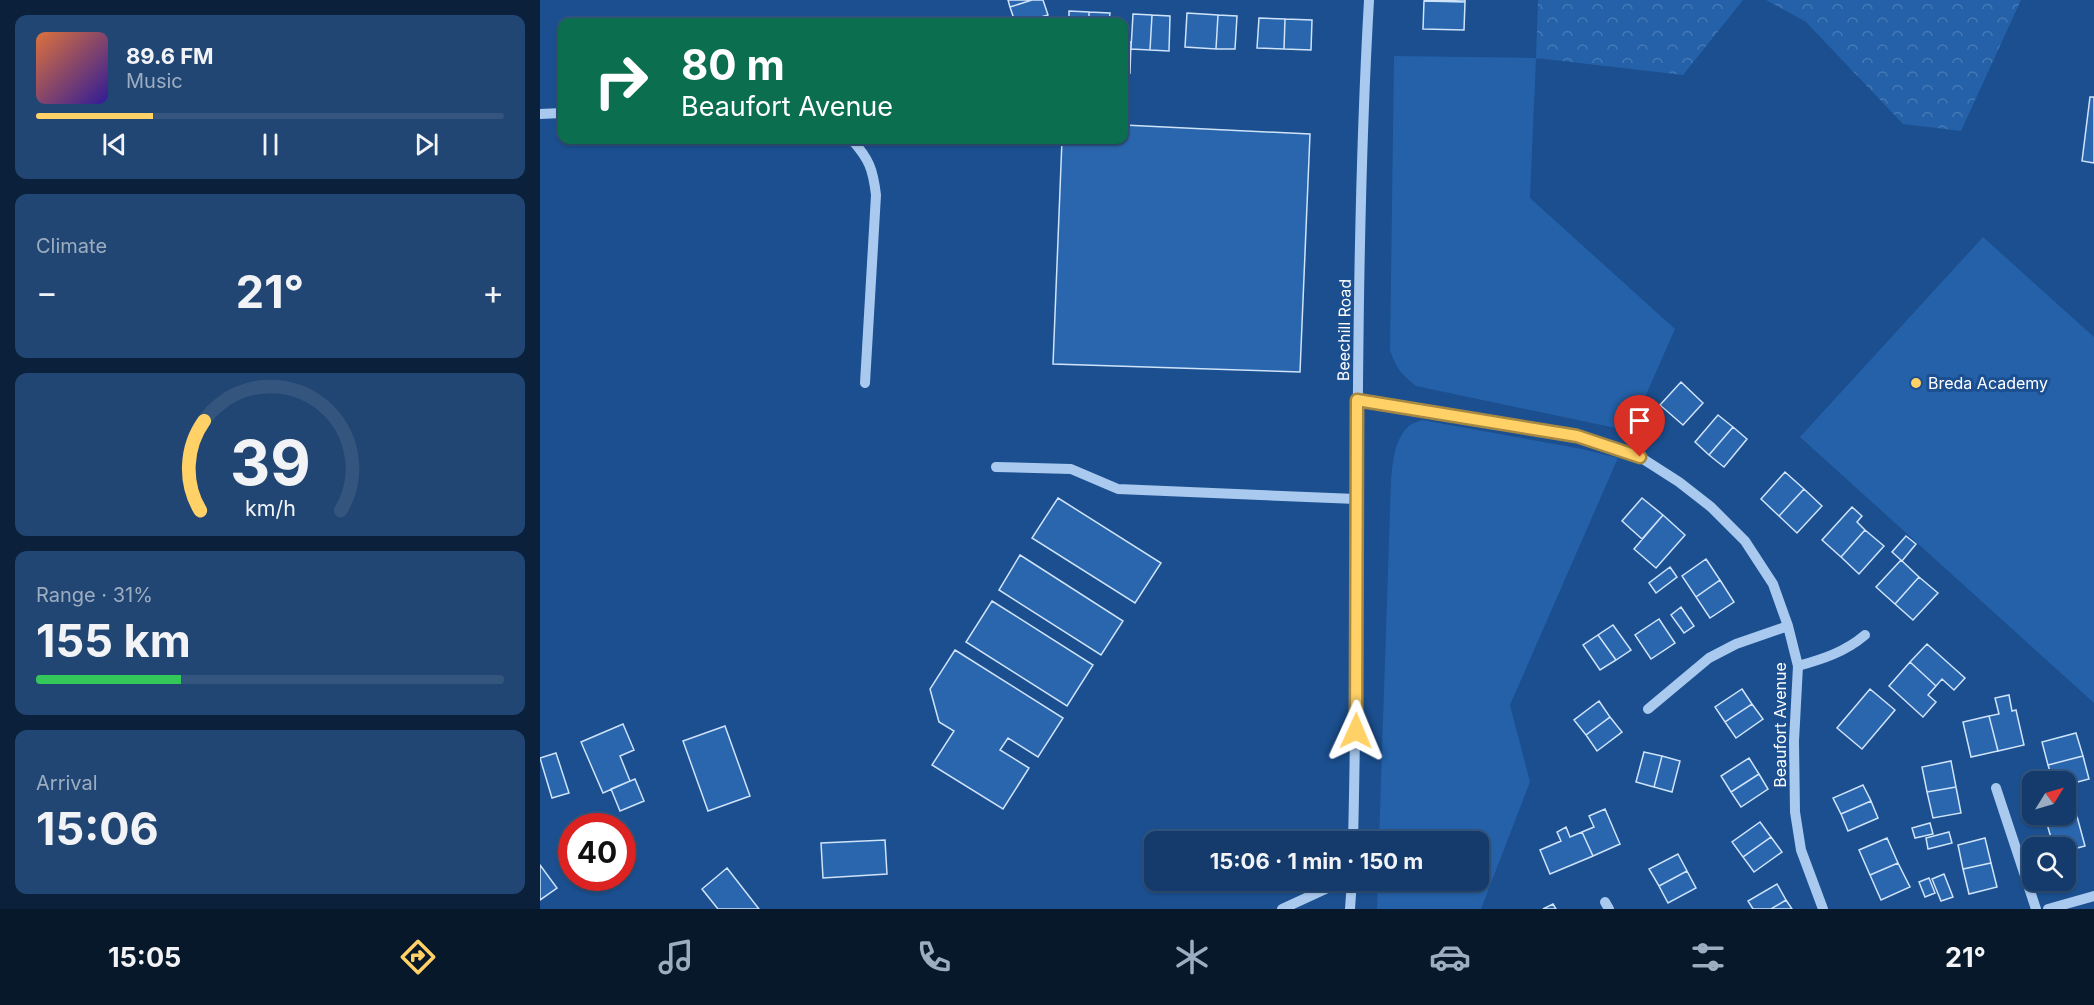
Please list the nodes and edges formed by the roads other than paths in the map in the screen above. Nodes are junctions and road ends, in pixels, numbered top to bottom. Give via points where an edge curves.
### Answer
1 (1368, 0) edge
2 (558, 113) edge
3 (540, 114) edge
4 (855, 144) edge
5 (865, 383) dead end
6 (1357, 400) junction
7 (996, 467) dead end
8 (1356, 499) junction
9 (1788, 626) junction
10 (1865, 635) dead end
11 (1798, 666) junction
12 (1648, 709) dead end
13 (1996, 788) dead end
14 (1353, 831) edge
15 (1321, 891) edge
16 (1351, 891) edge
17 (2094, 896) edge
18 (1282, 909) edge
19 (1350, 909) edge
20 (1824, 909) edge
21 (2036, 909) edge
22 (2048, 909) edge

1 - 6 street, Beechill Road
2 - 3 street
4 - 5 street via 874,171 876,195
6 - 8 street, Beechill Road
6 - 9 street, Beaufort Avenue via 1577,436 1640,457 1711,507 1745,541 1773,584
7 - 8 street via 1071,469 1118,489
8 - 14 street, Beechill Road
9 - 11 street, Beaufort Avenue
9 - 12 street via 1709,658
10 - 11 street via 1825,659
11 - 20 street, Beaufort Avenue via 1795,812 1801,850
13 - 21 street
15 - 18 street
16 - 19 street
17 - 22 street

